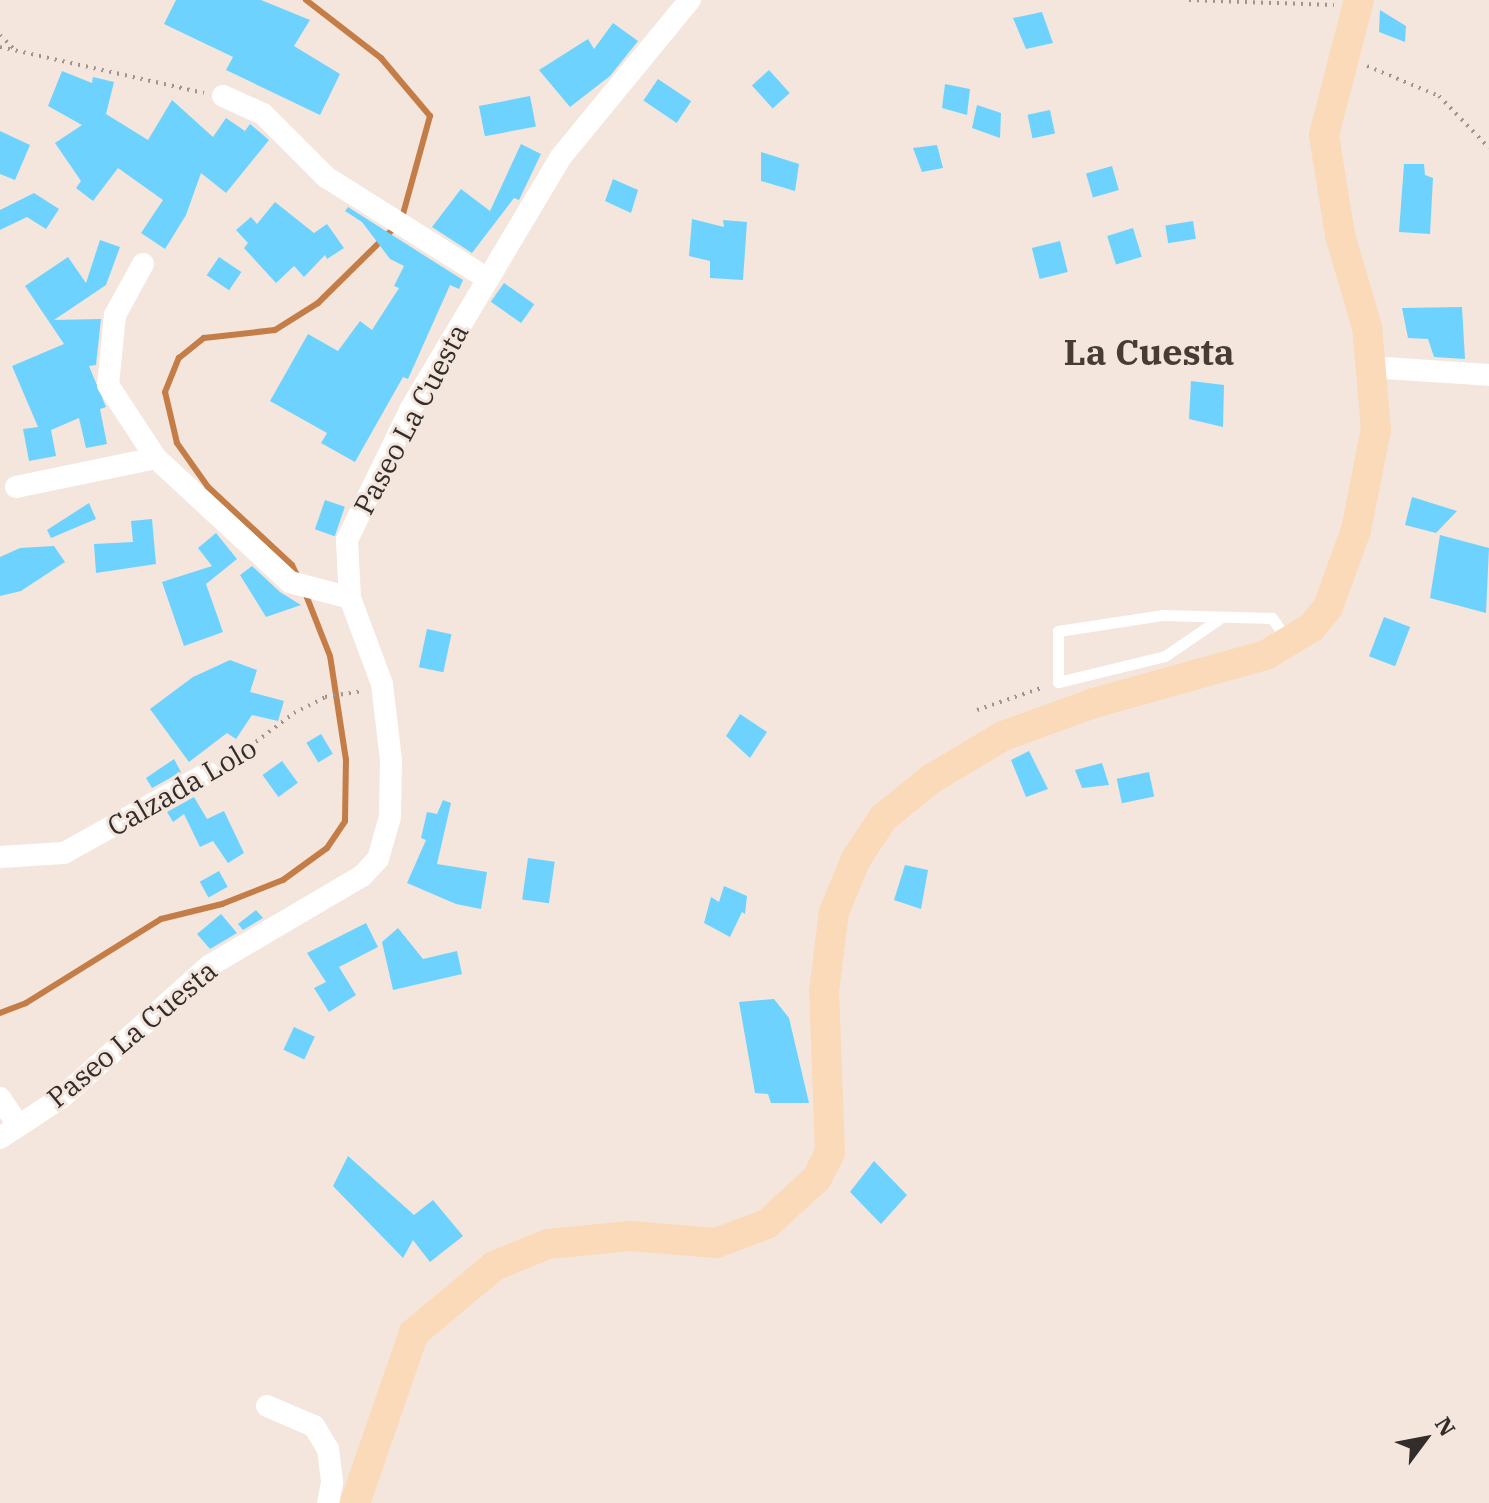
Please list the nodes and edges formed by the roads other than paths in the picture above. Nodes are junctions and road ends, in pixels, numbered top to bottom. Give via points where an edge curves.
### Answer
1 (690, 0) edge
2 (1358, 3) edge
3 (223, 96) road end
4 (143, 264) dead end
5 (488, 279) junction
6 (1370, 367) junction
7 (1489, 375) edge
8 (156, 458) junction
9 (16, 487) dead end
10 (350, 598) junction
11 (1219, 619) junction
12 (1289, 642) junction
13 (208, 773) road end
14 (0, 857) edge
15 (0, 1098) edge
16 (9, 1131) edge
17 (267, 1406) dead end
18 (328, 1503) edge
19 (355, 1503) edge

1 - 5 street, Paseo La Cuesta via 560,158
2 - 6 street via 1324,135 1340,235 1367,327
3 - 5 street via 263,114 326,177
4 - 8 street via 115,315 108,385
5 - 10 street, Paseo La Cuesta via 368,489 347,540
6 - 7 street
6 - 12 street via 1376,429 1356,530 1328,607 1312,627
8 - 9 street
8 - 10 street via 290,582
10 - 16 street, Paseo La Cuesta via 382,684 391,760 390,817 378,859 362,876 209,966 61,1098
11 - 11 lane via 1162,615 1058,631 1058,682 1165,656
11 - 12 lane via 1272,618
12 - 19 street via 1266,655 1094,703 1003,736 931,779 883,818 856,859 834,912 824,992 830,1152 817,1178 767,1224 716,1243 630,1236 548,1244 494,1266 414,1333
13 - 14 street, Calzada Lolo via 64,853
15 - 16 street
17 - 18 street via 314,1426 328,1449

